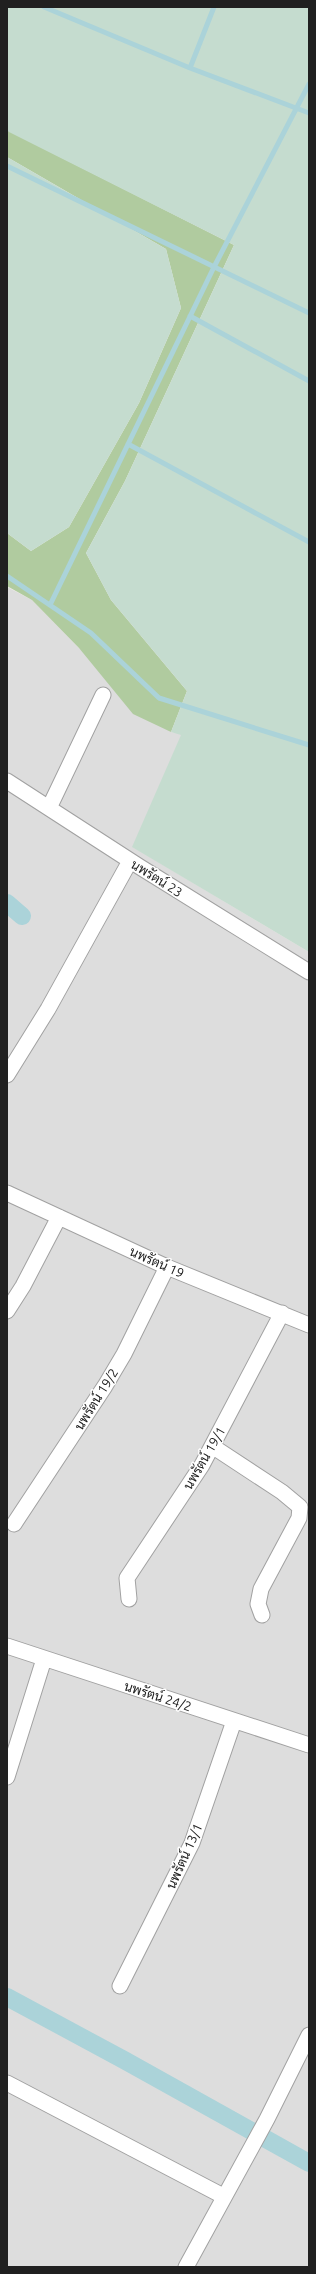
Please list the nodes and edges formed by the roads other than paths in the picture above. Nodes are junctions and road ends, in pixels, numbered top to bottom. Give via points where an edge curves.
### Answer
1 (103, 695) dead end
2 (7, 781) edge
3 (49, 808) junction
4 (130, 861) junction
5 (309, 972) edge
6 (7, 1075) edge
7 (7, 1193) edge
8 (59, 1217) junction
9 (167, 1267) junction
10 (7, 1310) edge
11 (282, 1313) junction
12 (309, 1325) edge
13 (212, 1446) junction
14 (14, 1524) dead end
15 (129, 1599) dead end
16 (262, 1615) dead end
17 (7, 1646) edge
18 (44, 1659) junction
19 (234, 1721) junction
20 (309, 1745) edge
21 (7, 1777) edge
22 (120, 1986) dead end
23 (309, 2035) edge
24 (7, 2083) edge
25 (223, 2196) junction
26 (186, 2267) edge

1 - 3 street
2 - 3 street, นพรัตน์ 23
3 - 4 street, นพรัตน์ 23
4 - 5 street, นพรัตน์ 23
4 - 6 street via 48,1009
7 - 8 street, นพรัตน์ 19
8 - 9 street, นพรัตน์ 19
8 - 10 street via 23,1286
9 - 11 street, นพรัตน์ 19
9 - 14 street, นพรัตน์ 19/2 via 109,1380
11 - 12 street, นพรัตน์ 19
11 - 13 street, นพรัตน์ 19/1
13 - 15 street, นพรัตน์ 19/1 via 127,1578
13 - 16 street via 300,1506 299,1518 261,1589 258,1604
17 - 18 street, นพรัตน์ 24/2
18 - 19 street, นพรัตน์ 24/2
18 - 21 street
19 - 20 street, นพรัตน์ 24/2
19 - 22 street, นพรัตน์ 13/1 via 192,1843
23 - 25 street via 267,2119
24 - 25 street
25 - 26 street

